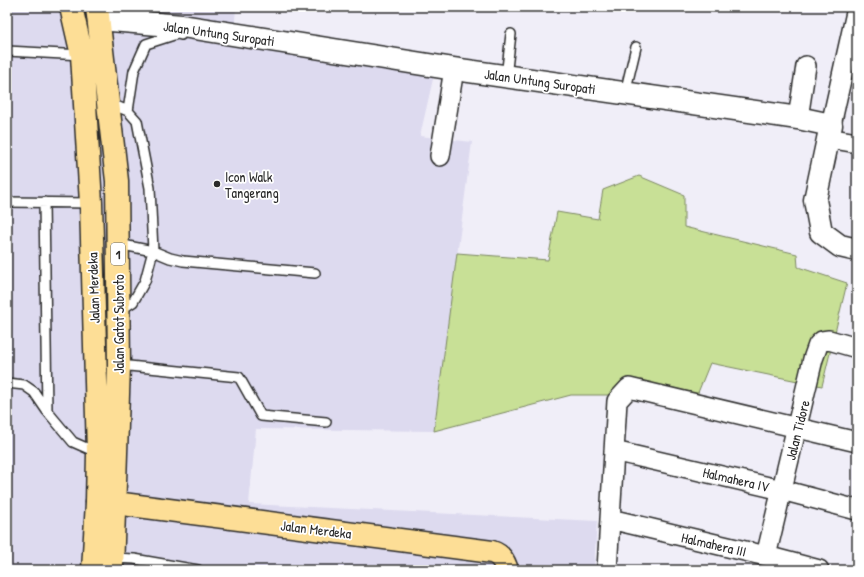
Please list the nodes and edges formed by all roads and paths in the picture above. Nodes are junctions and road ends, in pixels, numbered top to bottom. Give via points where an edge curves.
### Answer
1 (71, 7) edge
2 (847, 7) edge
3 (857, 8) edge
4 (98, 13) edge
5 (511, 34) dead end
6 (636, 47) dead end
7 (271, 49) dead end
8 (7, 51) edge
9 (82, 55) junction
10 (806, 66) dead end
11 (454, 69) junction
12 (506, 76) junction
13 (625, 93) junction
14 (108, 102) junction
15 (128, 111) junction
16 (798, 118) junction
17 (829, 132) junction
18 (857, 143) edge
19 (440, 156) dead end
20 (7, 202) edge
21 (44, 202) junction
22 (91, 203) junction
23 (118, 244) junction
24 (857, 250) edge
25 (152, 251) junction
26 (315, 273) dead end
27 (119, 312) junction
28 (857, 348) edge
29 (119, 365) junction
30 (7, 383) edge
31 (47, 411) junction
32 (326, 422) dead end
33 (798, 428) junction
34 (857, 442) edge
35 (614, 451) junction
36 (98, 453) junction
37 (782, 490) junction
38 (106, 503) junction
39 (857, 510) edge
40 (610, 519) junction
41 (766, 556) junction
42 (112, 564) edge
43 (149, 566) edge
44 (790, 567) edge
45 (92, 570) edge
46 (198, 570) edge
47 (506, 570) edge
48 (607, 570) edge
49 (819, 570) edge

1 - 9 main road, Jalan Merdeka / 1
2 - 3 street
3 - 17 street
4 - 11 street, Jalan Untung Suropati
4 - 14 main road, Jalan Gatot Subroto / 1
5 - 12 lane
6 - 13 lane
7 - 15 lane via 177,34 146,44 134,71
8 - 9 lane
9 - 22 main road, Jalan Merdeka / 1
10 - 16 street
11 - 12 street, Jalan Untung Suropati
11 - 19 street
12 - 13 street, Jalan Untung Suropati
13 - 16 street, Jalan Untung Suropati
14 - 15 lane
14 - 23 main road, Jalan Gatot Subroto / 1 via 117,181
15 - 25 lane via 137,121 150,188
16 - 17 street, Jalan Untung Suropati
17 - 18 street
17 - 24 street via 816,200 820,232 840,246
20 - 21 lane
21 - 22 lane
21 - 31 lane
22 - 36 main road, Jalan Merdeka / 1
23 - 25 lane
23 - 27 main road, Jalan Gatot Subroto / 1
25 - 26 lane via 182,261
25 - 27 lane via 145,281 133,302
27 - 29 main road, Jalan Gatot Subroto / 1
28 - 33 street, Jalan Tidore via 829,340 822,340 818,345
29 - 32 lane via 239,377 261,416
29 - 38 main road, Jalan Gatot Subroto / 1
30 - 31 lane via 24,385 34,392
31 - 36 lane via 74,442
33 - 34 street
33 - 35 street via 629,388 617,401
33 - 37 street, Jalan Tidore
35 - 37 street, Halmahera IV
35 - 40 street
36 - 38 main road, Jalan Merdeka / 1
37 - 39 street, Halmahera IV
37 - 41 street, Jalan Tidore
38 - 42 main road, Jalan Gatot Subroto / 1
38 - 45 main road, Jalan Merdeka / 1
38 - 47 main road, Jalan Merdeka via 492,552 503,559
40 - 41 street, Halmahera III
40 - 48 street
41 - 44 street, Halmahera III
42 - 43 lane via 134,559
43 - 46 lane
44 - 49 street, Halmahera III

